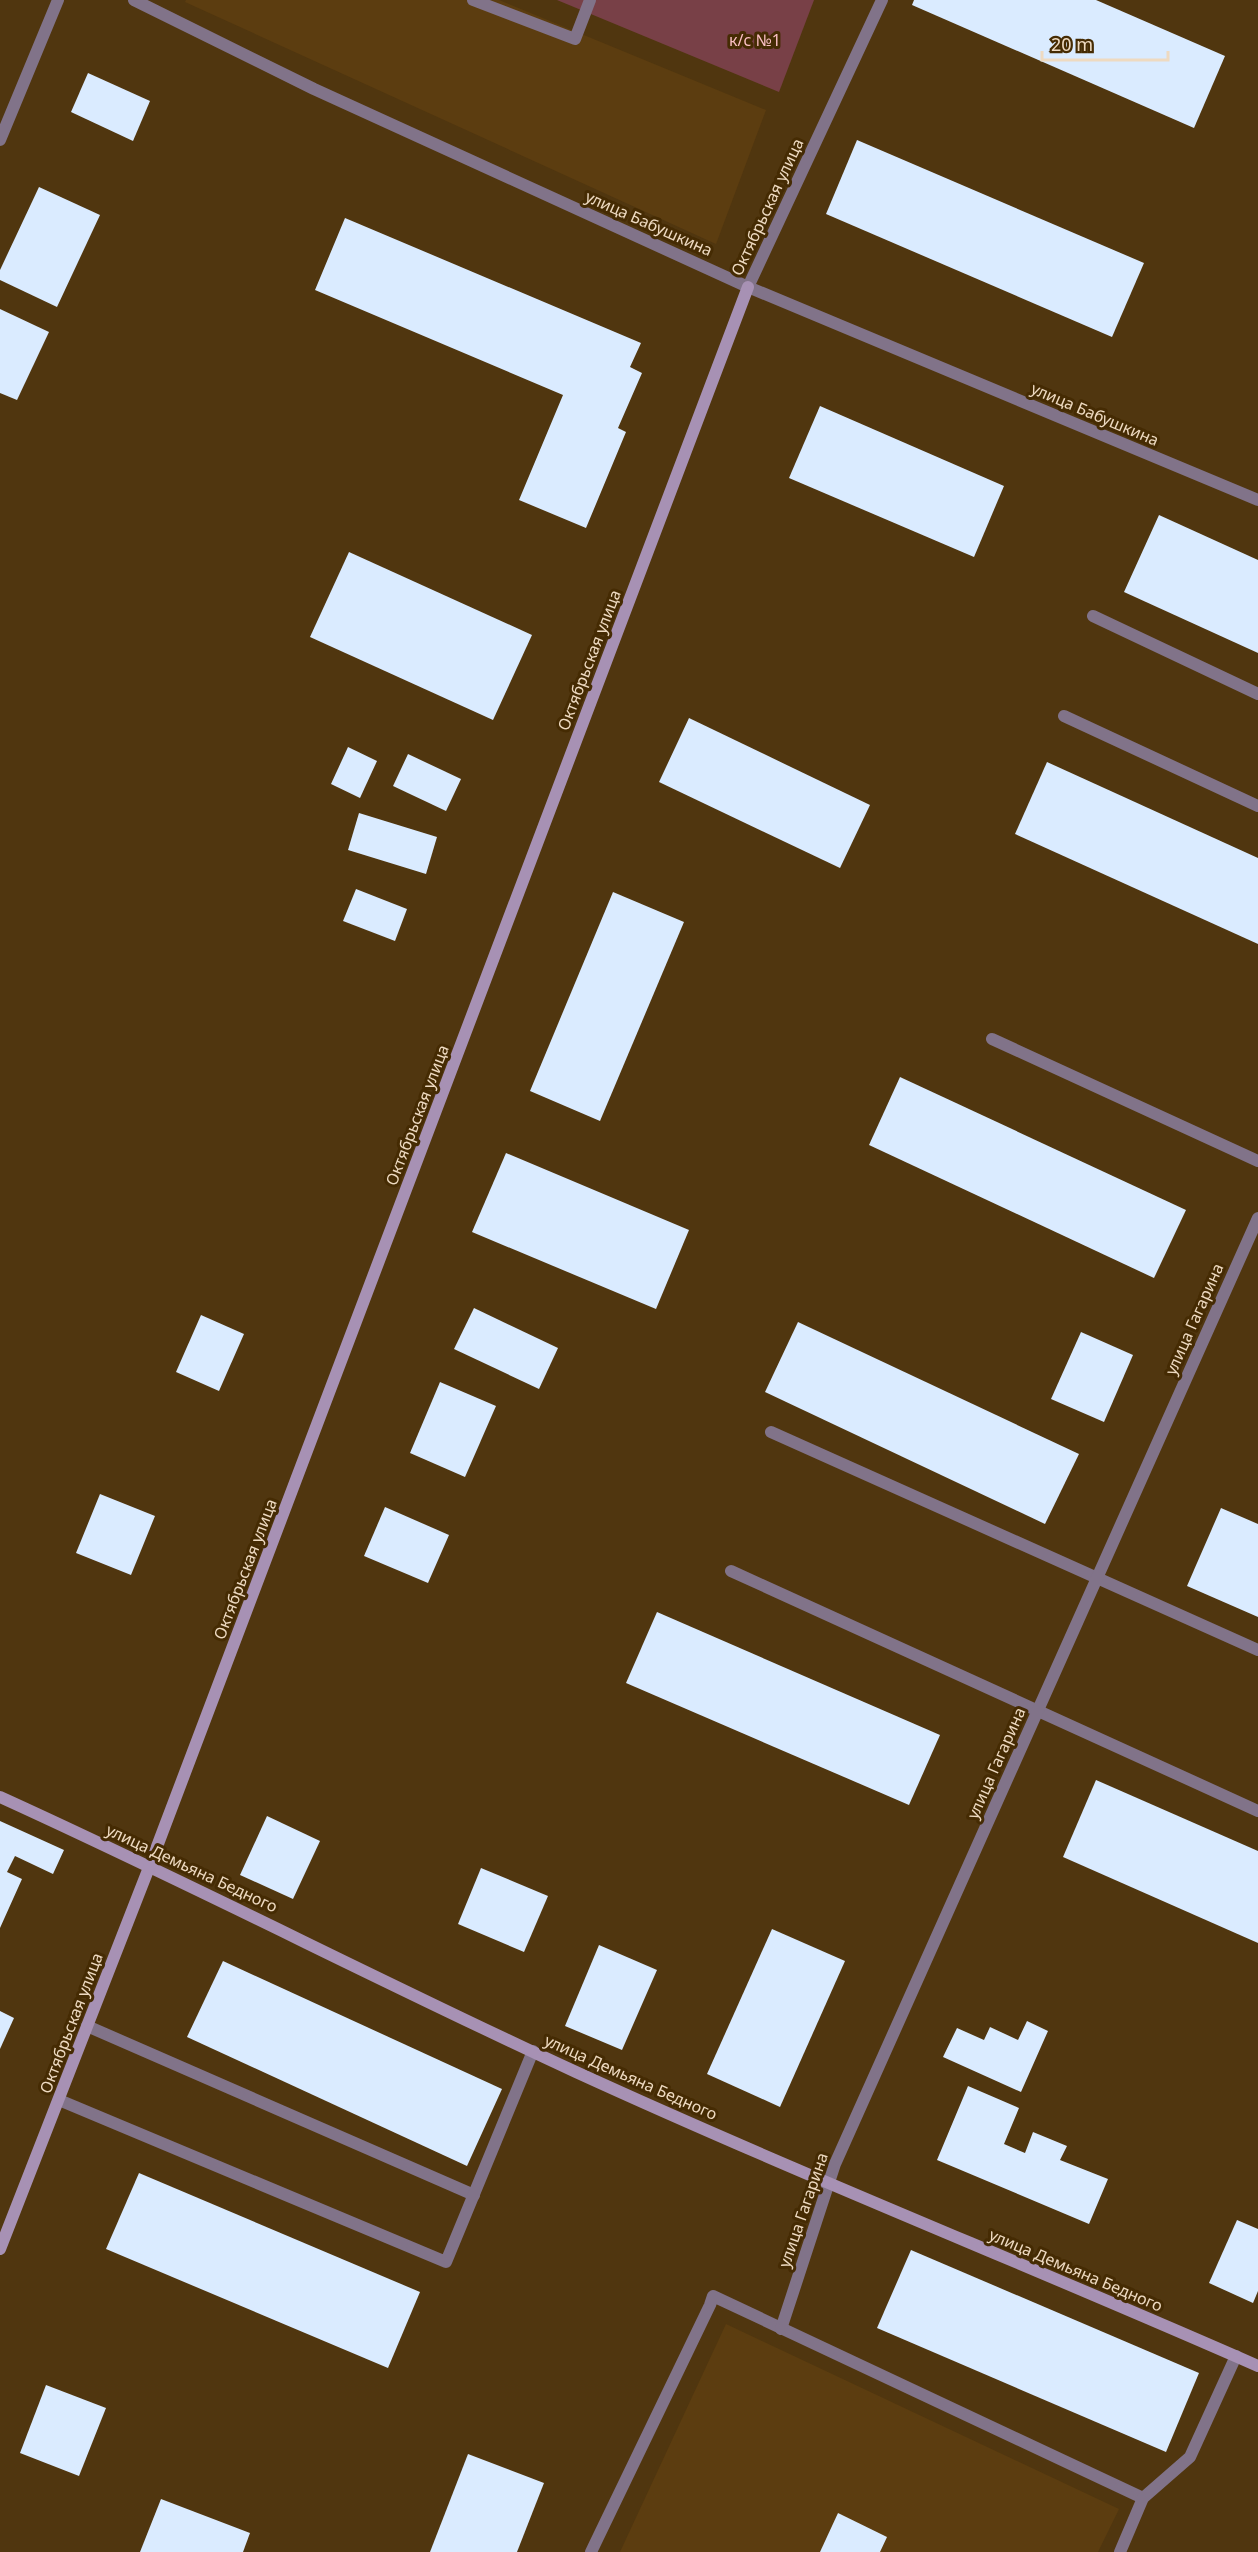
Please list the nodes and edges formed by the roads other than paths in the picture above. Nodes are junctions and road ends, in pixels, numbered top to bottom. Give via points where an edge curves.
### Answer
1 (58, 0) edge
2 (134, 0) edge
3 (473, 0) edge
4 (590, 0) edge
5 (882, 0) edge
6 (0, 140) edge
7 (748, 286) junction
8 (1258, 500) edge
9 (1093, 616) dead end
10 (1258, 694) edge
11 (1064, 716) dead end
12 (1258, 806) edge
13 (992, 1039) dead end
14 (1258, 1161) edge
15 (1258, 1218) edge
16 (771, 1432) dead end
17 (731, 1571) dead end
18 (1097, 1578) junction
19 (1258, 1650) edge
20 (1038, 1711) junction
21 (0, 1797) edge
22 (1258, 1811) edge
23 (150, 1865) junction
24 (87, 2026) junction
25 (533, 2051) junction
26 (59, 2100) junction
27 (829, 2181) junction
28 (474, 2195) junction
29 (0, 2249) edge
30 (781, 2328) junction
31 (1236, 2356) junction
32 (1258, 2366) edge
33 (1143, 2498) junction
34 (591, 2552) edge
35 (1120, 2552) edge

1 - 6 street
2 - 7 street, улица Бабушкина via 314,89
3 - 4 street via 575,39
5 - 7 street, Октябрьская улица
7 - 8 street, улица Бабушкина
7 - 23 street, Октябрьская улица
9 - 10 street
11 - 12 street
13 - 14 street
15 - 18 street, улица Гагарина
16 - 18 street
17 - 20 street
18 - 19 street
18 - 20 street, улица Гагарина
20 - 22 street
20 - 27 street, улица Гагарина
21 - 23 street, улица Демьяна Бедного
23 - 24 street, Октябрьская улица
23 - 25 street, улица Демьяна Бедного
24 - 26 street, Октябрьская улица
24 - 28 street
25 - 27 street, улица Демьяна Бедного
25 - 28 street
26 - 28 street via 446,2262
26 - 29 street, Октябрьская улица
27 - 30 street, улица Гагарина
27 - 31 street, улица Демьяна Бедного
30 - 33 street
30 - 34 street via 713,2296
31 - 32 street, улица Демьяна Бедного
31 - 33 street via 1190,2457
33 - 35 street

